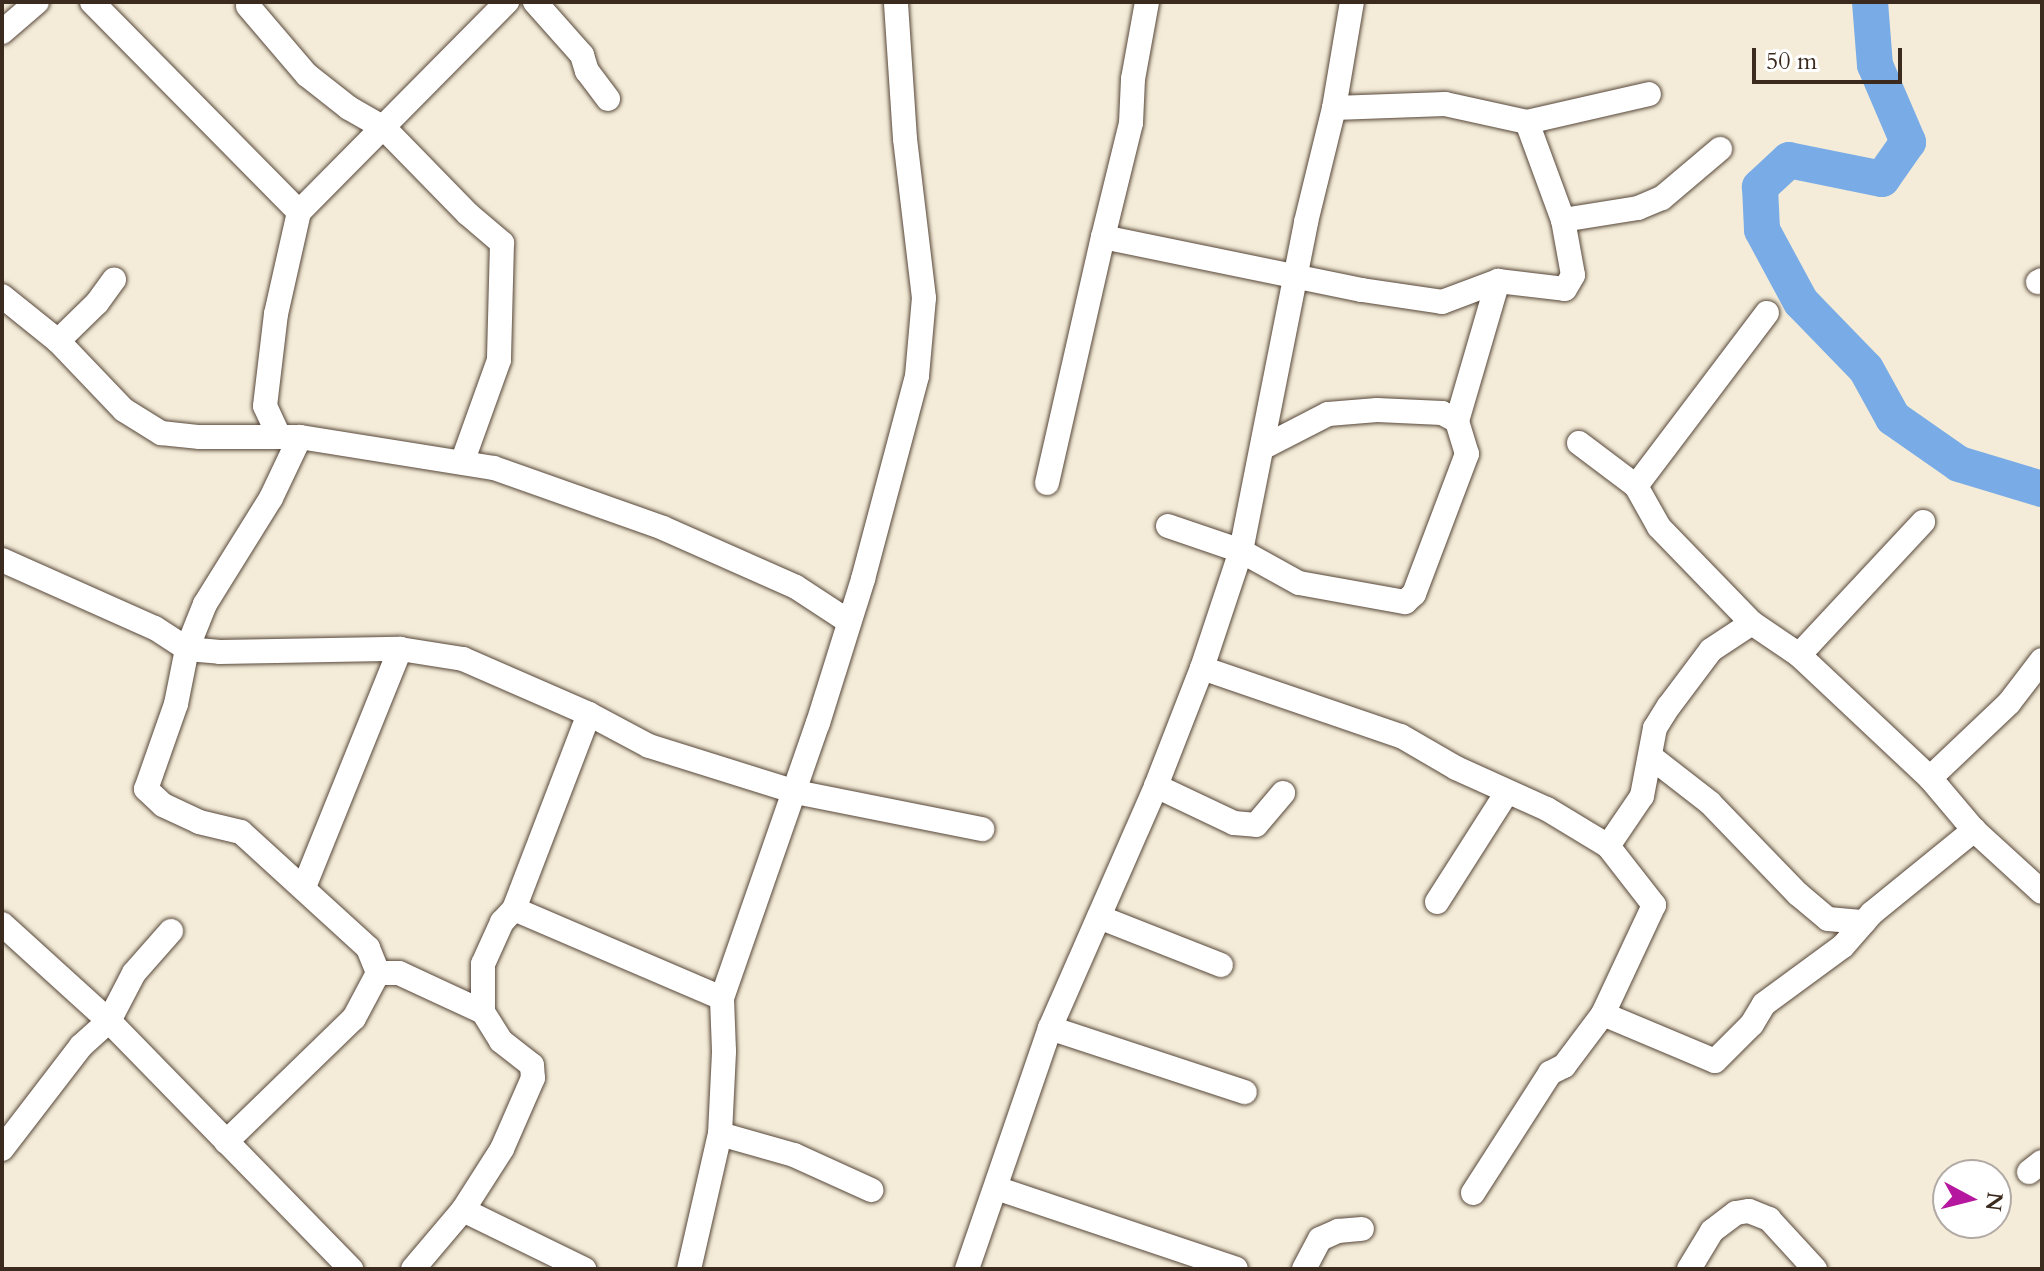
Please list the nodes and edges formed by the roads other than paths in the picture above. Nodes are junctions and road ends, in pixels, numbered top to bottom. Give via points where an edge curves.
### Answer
1 (37, 2) edge
2 (92, 2) edge
3 (507, 2) edge
4 (535, 2) edge
5 (896, 2) edge
6 (1147, 2) edge
7 (1352, 2) edge
8 (248, 6) dead end
9 (2, 32) edge
10 (1649, 94) dead end
11 (608, 99) dead end
12 (1334, 108) junction
13 (1527, 122) junction
14 (384, 128) junction
15 (1720, 149) dead end
16 (299, 212) junction
17 (1563, 220) junction
18 (1103, 237) junction
19 (1297, 276) junction
20 (114, 280) dead end
21 (1498, 281) junction
22 (2, 296) edge
23 (1767, 313) dead end
24 (58, 341) junction
25 (1457, 421) junction
26 (290, 437) junction
27 (1579, 443) dead end
28 (1262, 448) junction
29 (462, 463) junction
30 (1047, 483) dead end
31 (1636, 486) junction
32 (1923, 522) dead end
33 (1168, 526) dead end
34 (1241, 551) junction
35 (5, 566) edge
36 (848, 621) junction
37 (1752, 623) junction
38 (187, 649) junction
39 (400, 649) junction
40 (1799, 655) junction
41 (2042, 660) edge
42 (1202, 668) junction
43 (589, 714) junction
44 (1651, 757) junction
45 (1930, 778) junction
46 (1156, 786) junction
47 (796, 792) junction
48 (1507, 792) junction
49 (1283, 793) dead end
50 (982, 829) dead end
51 (1974, 830) junction
52 (1608, 846) junction
53 (304, 887) junction
54 (2042, 892) edge
55 (1437, 902) dead end
56 (514, 909) junction
57 (1099, 917) junction
58 (1864, 922) junction
59 (2, 924) edge
60 (171, 931) dead end
61 (1221, 965) dead end
62 (378, 973) junction
63 (722, 998) junction
64 (483, 1012) junction
65 (1603, 1014) junction
66 (109, 1021) junction
67 (1050, 1028) junction
68 (1245, 1092) dead end
69 (720, 1134) junction
70 (226, 1142) junction
71 (2, 1149) edge
72 (996, 1188) junction
73 (871, 1190) dead end
74 (1473, 1193) dead end
75 (463, 1210) junction
76 (1362, 1229) dead end
77 (351, 1269) edge
78 (413, 1269) edge
79 (584, 1269) edge
80 (689, 1269) edge
81 (967, 1269) edge
82 (1236, 1269) edge
83 (1304, 1269) edge
84 (1689, 1269) edge
85 (1815, 1269) edge

1 - 9 street
2 - 16 street
3 - 14 street
4 - 11 street via 582,55
5 - 36 street via 924,298 917,376
6 - 18 street via 1131,123
7 - 12 street
8 - 14 street via 307,75
10 - 13 street
12 - 13 street via 1445,104
12 - 19 street
13 - 17 street
14 - 16 street
14 - 29 street via 502,243 499,360
15 - 17 street via 1662,198 1638,208
16 - 26 street via 272,337 265,406
17 - 21 street via 1573,275 1565,289
18 - 19 street
18 - 30 street
19 - 21 street via 1442,302
19 - 28 street
20 - 24 street
21 - 25 street
22 - 24 street
23 - 31 street
24 - 26 street via 124,410 161,433
25 - 28 street via 1442,413 1328,414
25 - 34 street via 1467,454 1414,594 1405,602 1299,583
26 - 29 street
26 - 38 street via 271,498 205,604
27 - 31 street
28 - 34 street
29 - 36 street via 494,468 663,528 796,587
31 - 37 street via 1659,527
32 - 40 street
33 - 34 street
34 - 42 street
35 - 38 street via 155,628
36 - 47 street
37 - 40 street
37 - 44 street via 1702,661 1655,728
38 - 39 street
38 - 53 street via 176,704 146,789 163,805 199,822 241,832
39 - 43 street via 463,659
39 - 53 street
40 - 45 street
41 - 45 street via 2009,703
42 - 46 street
42 - 48 street via 1401,736
43 - 47 street via 649,746
43 - 56 street
44 - 52 street via 1642,796
44 - 58 street via 1710,803 1828,919
45 - 51 street
46 - 49 street via 1234,823 1256,825
46 - 57 street
47 - 50 street
47 - 63 street
48 - 52 street
48 - 55 street
51 - 54 street
51 - 58 street
52 - 65 street via 1654,905
53 - 62 street via 368,948
56 - 63 street
56 - 64 street via 502,922 483,964
57 - 61 street
57 - 67 street
58 - 65 street via 1843,946 1764,1004 1715,1061
59 - 66 street
60 - 66 street via 134,973
62 - 64 street via 399,973
62 - 70 street via 354,1018
63 - 69 street
64 - 75 street via 501,1041 532,1065 533,1078 502,1149
65 - 74 street via 1564,1066 1550,1073
66 - 70 street
66 - 71 street via 81,1046
67 - 68 street
67 - 72 street
69 - 73 street via 794,1155
69 - 80 street
70 - 77 street
72 - 81 street
72 - 82 street
75 - 78 street
75 - 79 street
76 - 83 street via 1320,1239
84 - 85 street via 1712,1231 1736,1213 1749,1211 1769,1219

